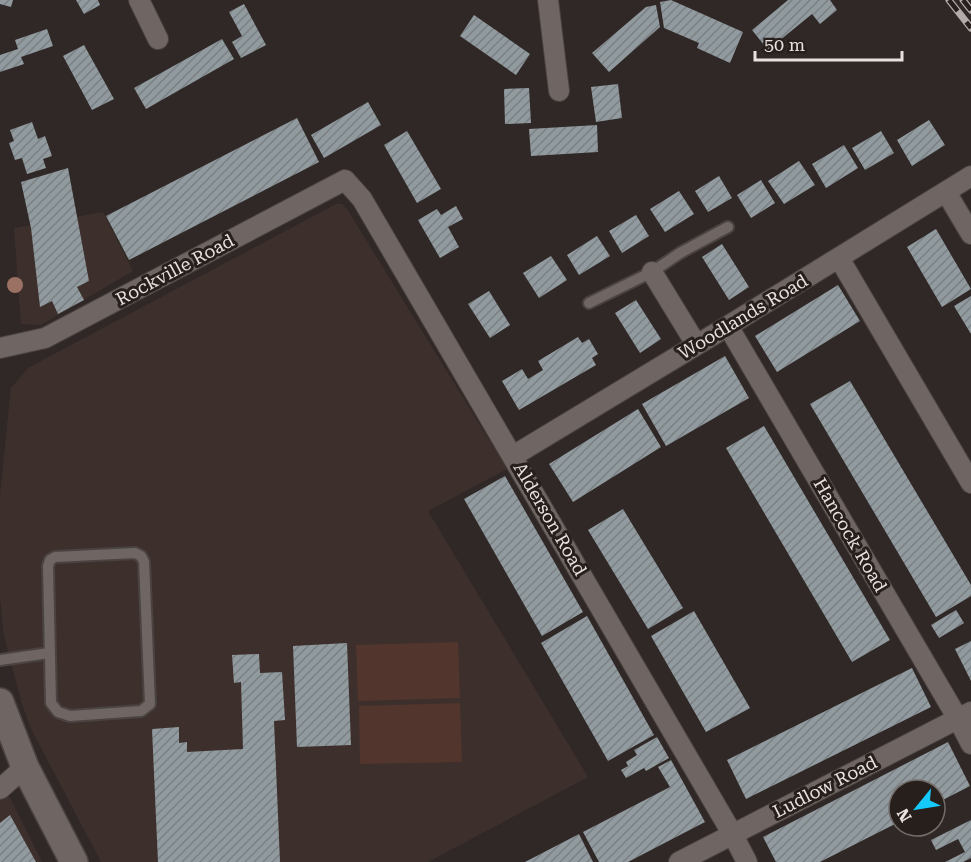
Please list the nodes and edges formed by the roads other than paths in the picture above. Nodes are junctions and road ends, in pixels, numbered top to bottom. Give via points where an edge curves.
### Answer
1 (139, 0) edge
2 (548, 0) edge
3 (158, 39) dead end
4 (559, 92) dead end
5 (971, 176) edge
6 (345, 180) joint
7 (946, 192) junction
8 (728, 227) dead end
9 (971, 234) edge
10 (839, 258) junction
11 (652, 272) junction
12 (589, 303) dead end
13 (728, 326) junction
14 (696, 344) junction
15 (0, 348) edge
16 (513, 456) junction
17 (971, 483) edge
18 (49, 653) junction
19 (0, 660) edge
20 (0, 702) edge
21 (965, 716) edge
22 (971, 744) edge
23 (24, 766) junction
24 (0, 789) edge
25 (733, 835) junction
26 (74, 862) edge
27 (679, 862) edge
28 (747, 862) edge

1 - 3 street
2 - 4 street
5 - 7 street, Woodlands Road
6 - 15 street, Rockville Road via 45,338
6 - 16 street, Alderson Road via 362,199
7 - 9 street
7 - 10 street, Woodlands Road
8 - 11 lane
10 - 13 street, Woodlands Road
10 - 17 street
11 - 12 lane
11 - 14 street
13 - 14 street, Woodlands Road
13 - 21 street, Hancock Road
14 - 16 street, Woodlands Road
16 - 25 street, Alderson Road
18 - 18 lane via 50,560 135,553 141,556 150,704 147,708 70,716 58,712 51,704
18 - 19 lane
20 - 23 street
21 - 22 street, Hancock Road
21 - 25 street, Ludlow Road
23 - 24 street
23 - 26 street
25 - 27 street, Ludlow Road
25 - 28 street, Alderson Road

